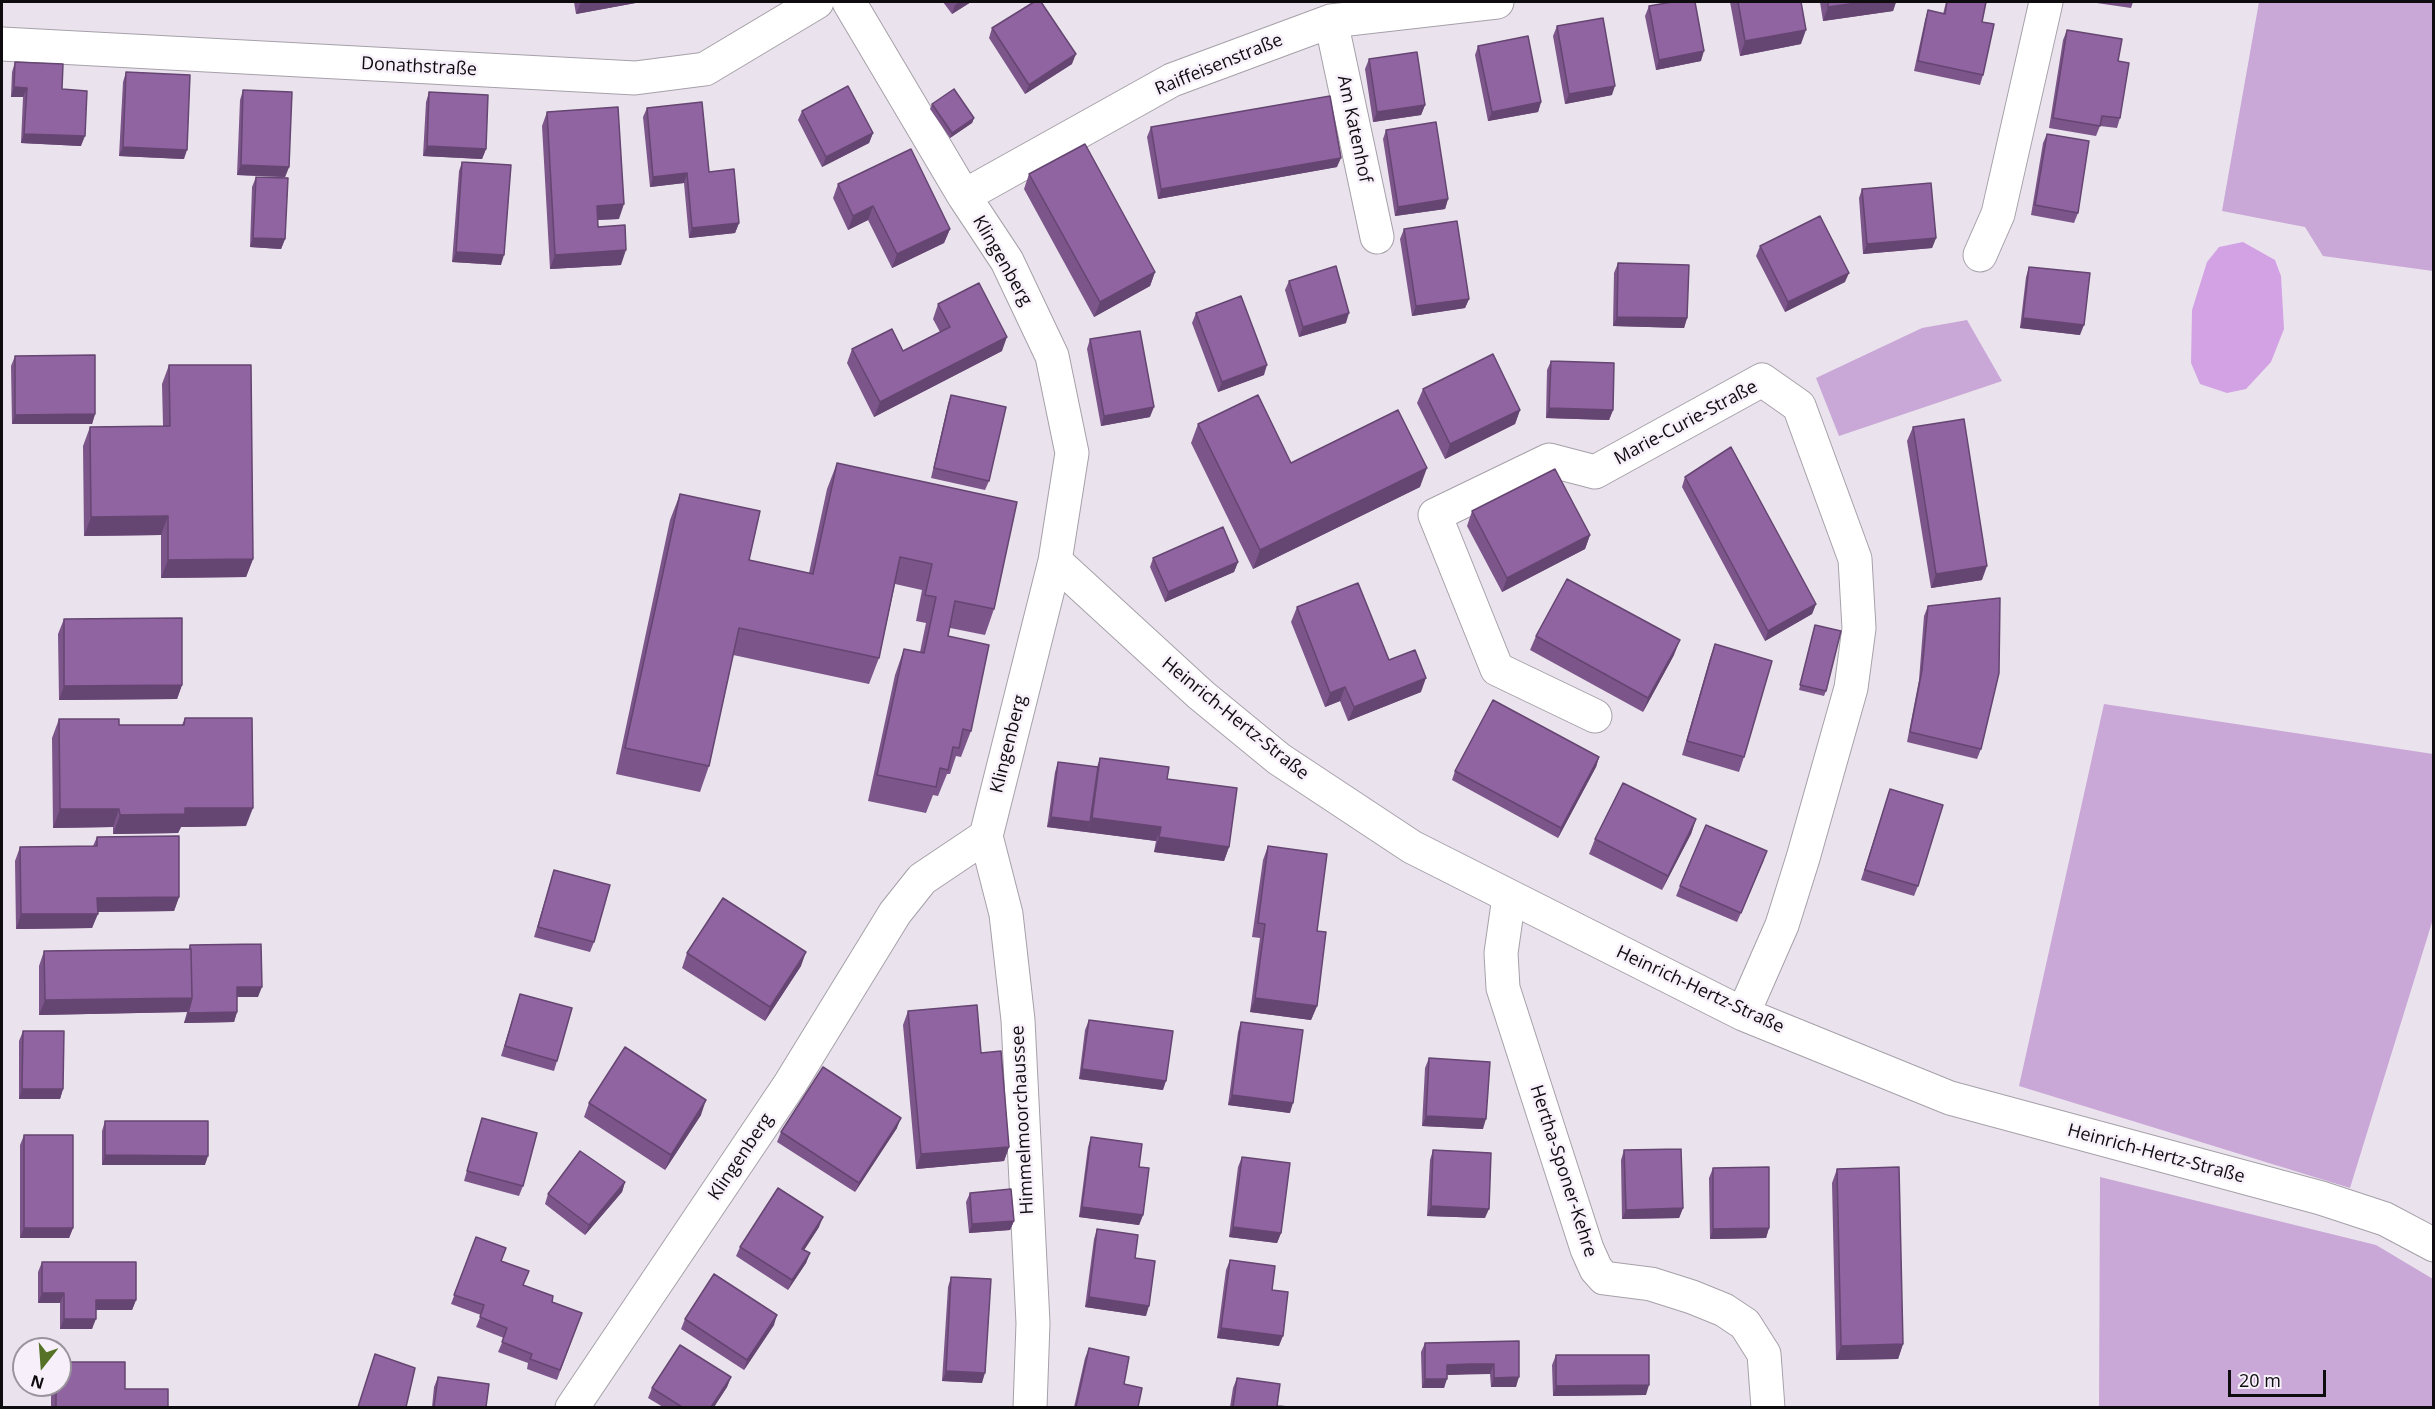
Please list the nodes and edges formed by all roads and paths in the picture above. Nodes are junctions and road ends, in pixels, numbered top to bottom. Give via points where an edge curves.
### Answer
1 (816, 2) edge
2 (849, 2) edge
3 (1497, 2) edge
4 (2046, 2) edge
5 (1331, 21) junction
6 (2, 44) edge
7 (964, 196) junction
8 (1377, 237) dead end
9 (1980, 255) dead end
10 (1055, 561) junction
11 (1595, 716) dead end
12 (986, 836) junction
13 (1509, 897) junction
14 (1743, 1014) junction
15 (2433, 1245) edge
16 (572, 1407) edge
17 (1030, 1407) edge
18 (1768, 1407) edge

1 - 6 street, Donathstraße via 705,69 635,78
2 - 7 street, Klingenberg
3 - 5 street, Raiffeisenstraße
4 - 9 street via 1998,214
5 - 7 street, Raiffeisenstraße via 1172,80
5 - 8 street, Am Katenhof
7 - 10 street, Klingenberg via 1007,261 1052,356 1072,453
10 - 12 street, Klingenberg
10 - 13 street, Heinrich-Hertz-Straße via 1201,695 1279,759 1412,847
11 - 14 street, Marie-Curie-Straße via 1497,669 1435,515 1549,460 1595,472 1762,380 1799,406 1855,559 1859,628 1851,688 1803,858 1782,925
12 - 16 street, Klingenberg via 922,879 895,913 790,1084
12 - 17 street, Himmelmoorchaussee via 1005,914 1018,1020 1033,1323
13 - 14 street, Heinrich-Hertz-Straße
13 - 18 street, Hertha-Sponer-Kehre via 1501,953 1503,988 1596,1269 1604,1278 1651,1284 1692,1297 1745,1324 1764,1354
14 - 15 street, Heinrich-Hertz-Straße via 1950,1098 2321,1197 2385,1219

